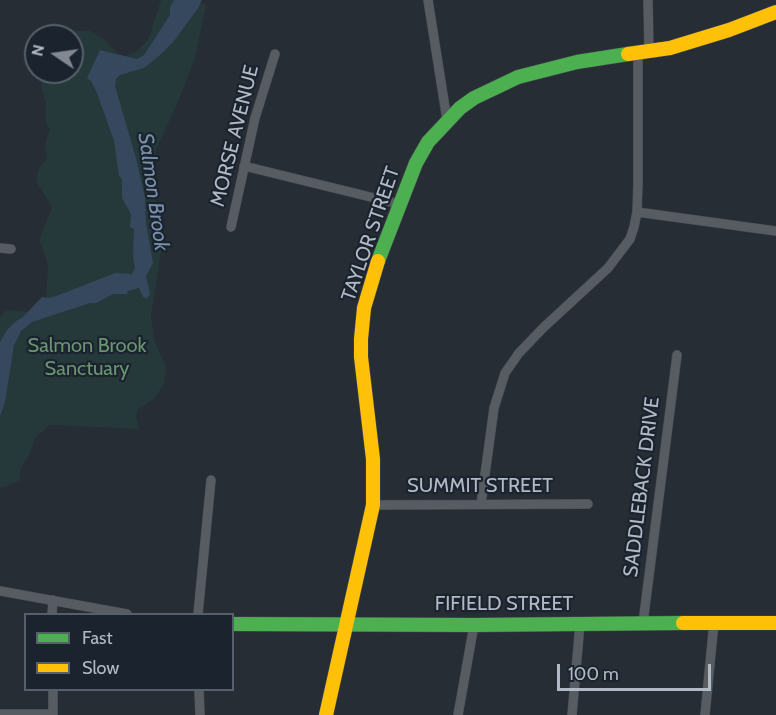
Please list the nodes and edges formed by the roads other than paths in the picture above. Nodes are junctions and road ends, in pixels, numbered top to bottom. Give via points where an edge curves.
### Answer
1 (428, 0) edge
2 (648, 0) edge
3 (776, 12) edge
4 (644, 52) junction
5 (275, 54) dead end
6 (447, 120) junction
7 (244, 166) junction
8 (399, 204) junction
9 (637, 212) junction
10 (231, 227) dead end
11 (776, 231) edge
12 (0, 248) edge
13 (12, 249) dead end
14 (677, 355) dead end
15 (211, 480) dead end
16 (481, 504) junction
17 (588, 504) dead end
18 (373, 505) junction
19 (0, 591) edge
20 (53, 600) junction
21 (52, 613) edge
22 (117, 613) edge
23 (198, 613) edge
24 (714, 622) junction
25 (346, 623) junction
26 (643, 623) junction
27 (776, 623) edge
28 (234, 624) edge
29 (580, 624) junction
30 (474, 625) junction
31 (53, 691) edge
32 (199, 691) edge
33 (0, 714) edge
34 (53, 715) edge
35 (200, 715) edge
36 (326, 715) edge
37 (458, 715) edge
38 (572, 715) edge
39 (705, 715) edge

1 - 6 street
2 - 4 street
3 - 4 street, TAYLOR STREET via 670,48
4 - 6 street, TAYLOR STREET via 577,62 518,77 474,99
4 - 9 street
5 - 7 street, MORSE AVENUE
6 - 8 street, TAYLOR STREET via 421,153
7 - 8 street
7 - 10 street, MORSE AVENUE
8 - 18 street, TAYLOR STREET via 368,291 362,323 361,357 373,459
9 - 11 street
9 - 16 street via 630,239 608,268 544,327 505,373 494,408
12 - 13 street
14 - 26 street, SADDLEBACK DRIVE
15 - 23 street
16 - 17 street, SUMMIT STREET
16 - 18 street, SUMMIT STREET
18 - 25 street, TAYLOR STREET
19 - 20 street
20 - 21 street
20 - 22 street
24 - 26 street, FIFIELD STREET
24 - 27 street, FIFIELD STREET
24 - 39 street
25 - 28 street, FIFIELD STREET
25 - 30 street, FIFIELD STREET
25 - 36 street, TAYLOR STREET
26 - 29 street, FIFIELD STREET
29 - 30 street, FIFIELD STREET
29 - 38 street
30 - 37 street
31 - 34 street
32 - 35 street
33 - 34 street

